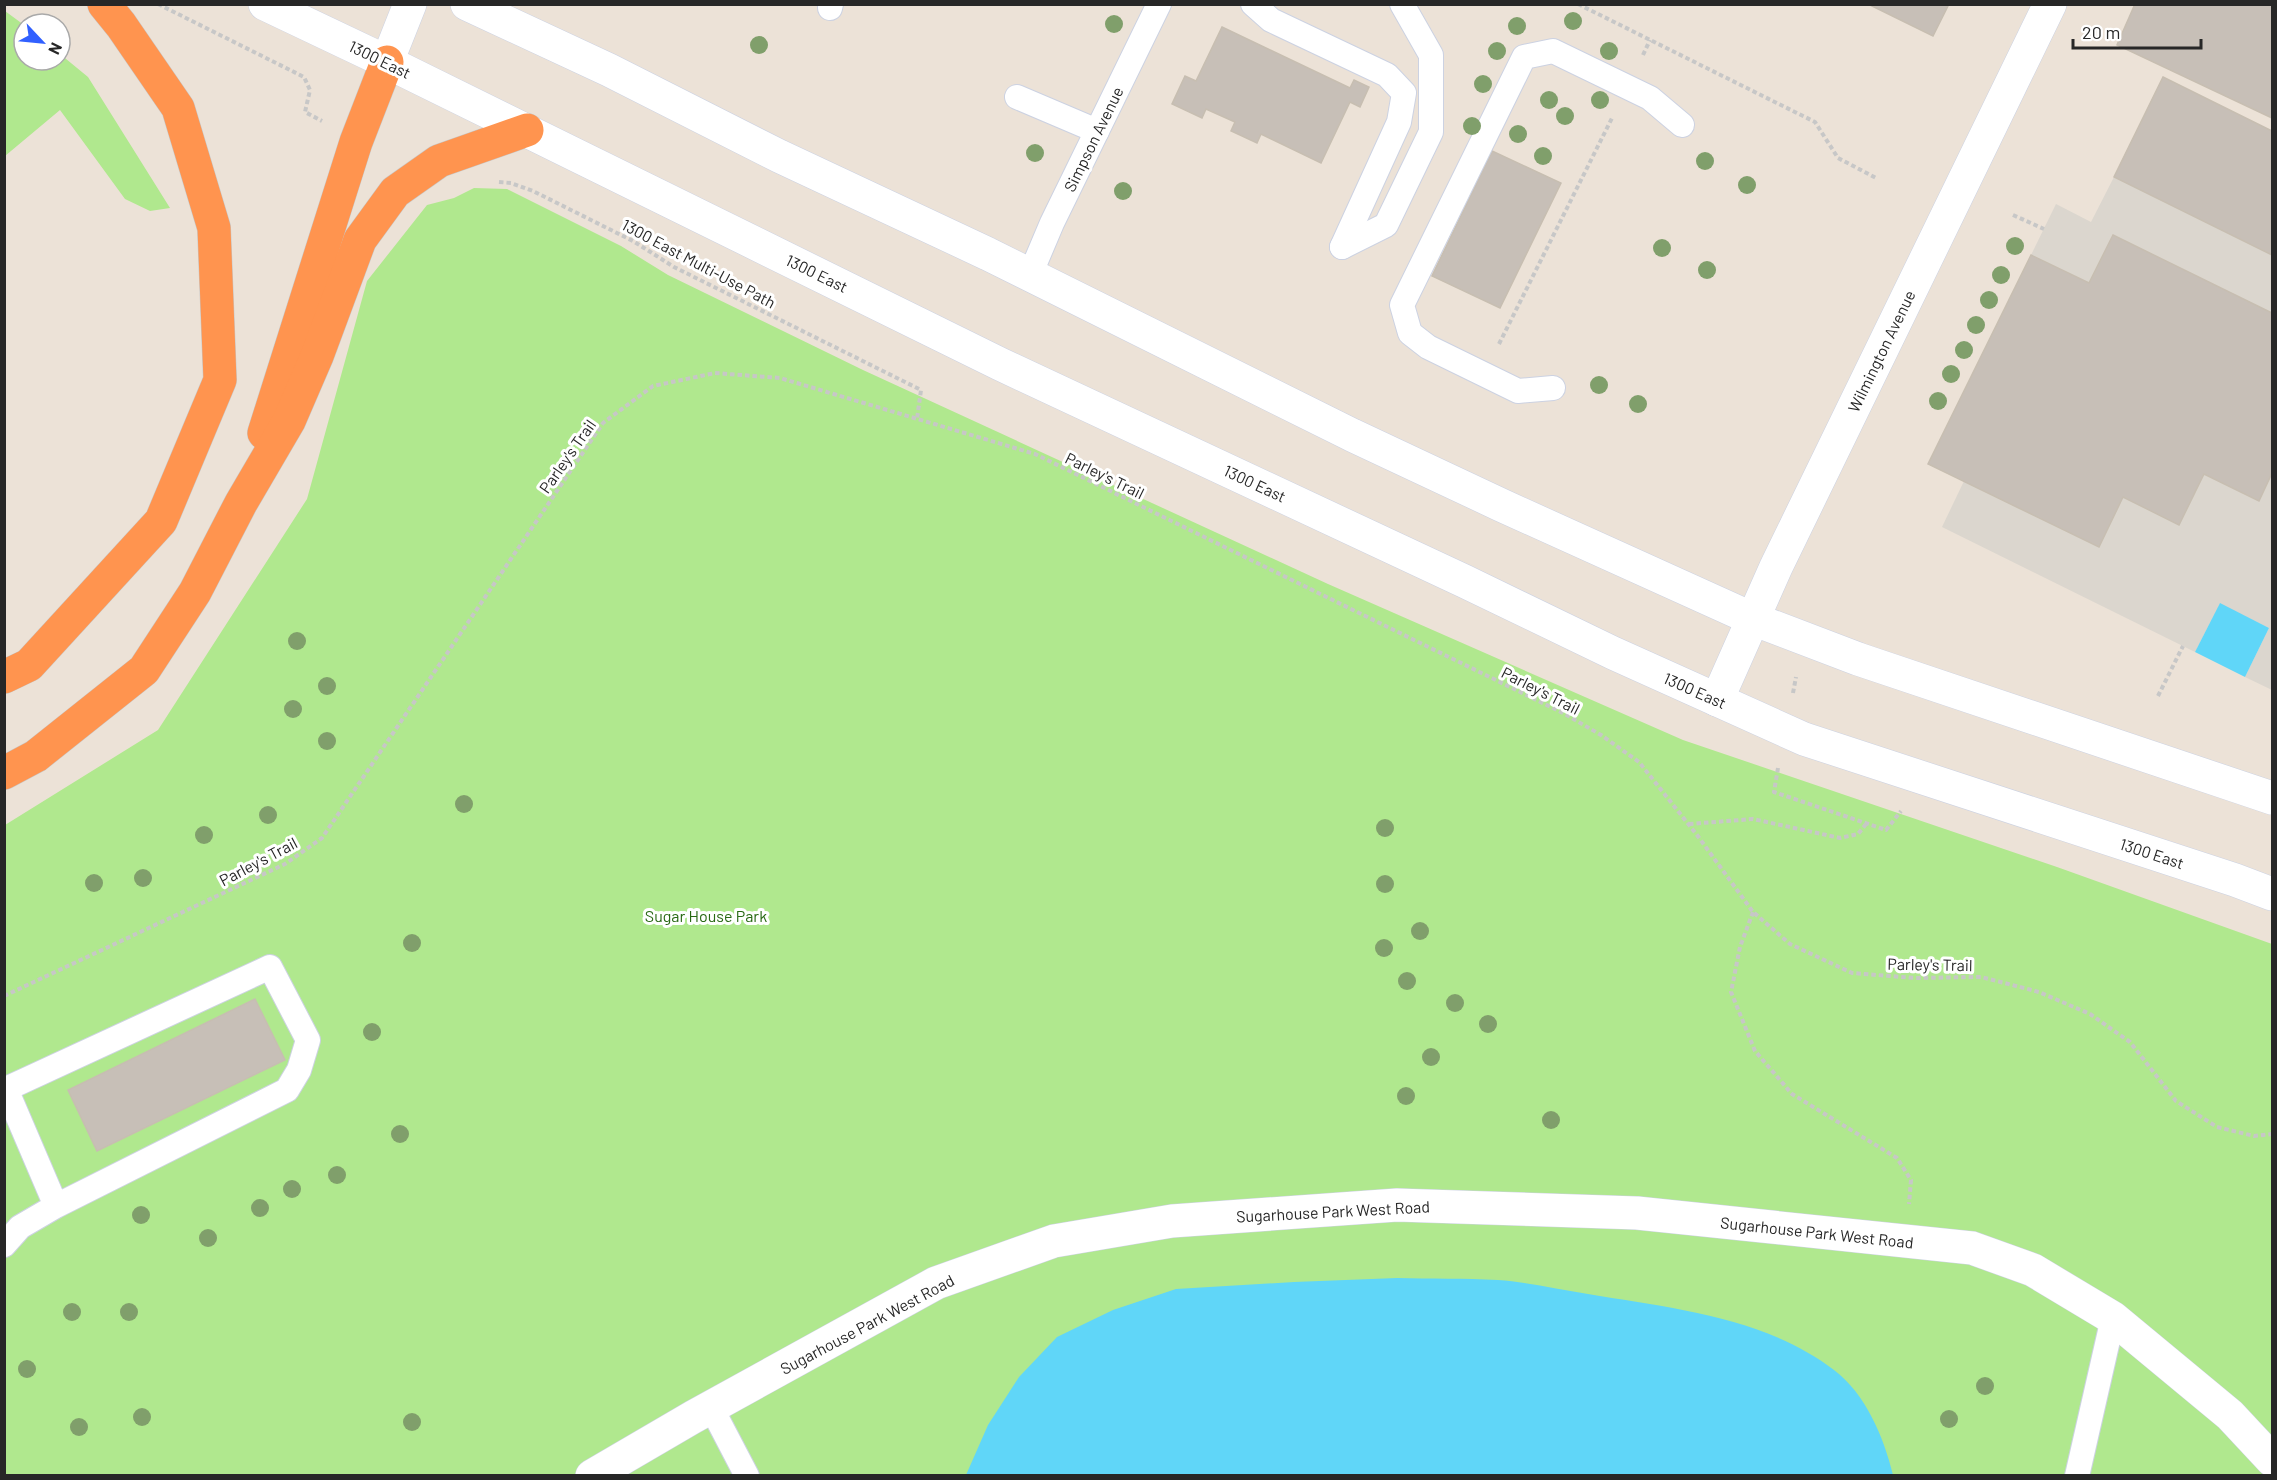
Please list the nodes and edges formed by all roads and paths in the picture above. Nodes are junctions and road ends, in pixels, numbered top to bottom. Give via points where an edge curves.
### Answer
1 (104, 4) edge
2 (158, 4) edge
3 (265, 4) edge
4 (410, 4) edge
5 (467, 4) edge
6 (1159, 4) edge
7 (1253, 4) edge
8 (1402, 4) edge
9 (1578, 4) edge
10 (2050, 4) edge
11 (387, 62) junction
12 (1017, 97) dead end
13 (1617, 109) dead end
14 (311, 115) dead end
15 (1682, 125) dead end
16 (526, 130) junction
17 (1097, 131) junction
18 (1876, 178) dead end
19 (492, 181) dead end
20 (2013, 215) dead end
21 (2044, 229) dead end
22 (1030, 275) junction
23 (1497, 347) dead end
24 (1553, 388) dead end
25 (917, 418) junction
26 (241, 503) junction
27 (1753, 619) junction
28 (2183, 645) dead end
29 (4, 677) edge
30 (2158, 696) dead end
31 (1717, 700) junction
32 (4, 773) edge
33 (1776, 776) dead end
34 (2270, 792) edge
35 (1867, 823) junction
36 (1688, 824) junction
37 (1886, 830) dead end
38 (2272, 894) edge
39 (1753, 912) junction
40 (4, 996) edge
41 (2272, 1134) edge
42 (1911, 1179) dead end
43 (56, 1206) junction
44 (4, 1245) edge
45 (2113, 1318) junction
46 (711, 1407) junction
47 (2272, 1460) edge
48 (592, 1476) edge
49 (747, 1476) edge
50 (2077, 1476) edge

1 - 29 highway via 178,108 214,228 220,380 161,521 29,665
2 - 14 path via 304,77 310,90 305,112
3 - 11 main road, 1300 East
4 - 11 main road
5 - 22 main road
6 - 17 lane, Simpson Avenue
7 - 8 lane via 1270,20 1387,75 1404,93 1399,122 1342,247 1386,225 1431,132 1431,55
9 - 18 path via 1815,122 1838,158
10 - 27 main road, Wilmington Avenue
11 - 16 main road, 1300 East
11 - 26 highway via 357,142
12 - 17 lane
13 - 23 path
15 - 24 lane via 1650,98 1553,51 1524,57 1402,305 1410,333 1428,347 1518,391
16 - 26 highway via 439,161 395,192 360,240 289,421
16 - 31 main road, 1300 East via 1000,364
17 - 22 lane, Simpson Avenue
19 - 25 path, 1300 East Multi-Use Path via 533,191 633,241 674,267 921,390
20 - 21 path
22 - 27 main road via 1362,440
25 - 36 path, Parley's Trail via 1035,454 1563,713 1639,762
25 - 40 path, Parley's Trail via 780,378 715,373 653,386 603,423 322,838 285,864
26 - 32 highway via 195,592 144,670 36,756
27 - 31 main road, Wilmington Avenue
27 - 34 main road via 1858,659
28 - 30 path
31 - 38 main road, 1300 East via 1804,739
33 - 35 path via 1774,792
35 - 36 path via 1858,834 1840,838 1753,819
35 - 37 path
36 - 39 path, Parley's Trail
39 - 41 path, Parley's Trail via 1790,944 1852,973 1915,978 1981,977 2049,996 2090,1014 2130,1042 2176,1101 2217,1127 2254,1136
39 - 42 path via 1740,947 1731,992 1755,1051 1792,1094 1897,1158
43 - 43 lane via 286,1090 299,1070 308,1040 270,967 6,1089
43 - 44 lane via 20,1227
45 - 46 main road, Sugarhouse Park West Road via 2033,1270 1972,1248 1637,1213 1397,1204 1172,1221 1054,1241 936,1283
45 - 47 main road, Sugarhouse Park West Road via 2230,1415
45 - 50 lane
46 - 48 main road, Sugarhouse Park West Road
46 - 49 lane

